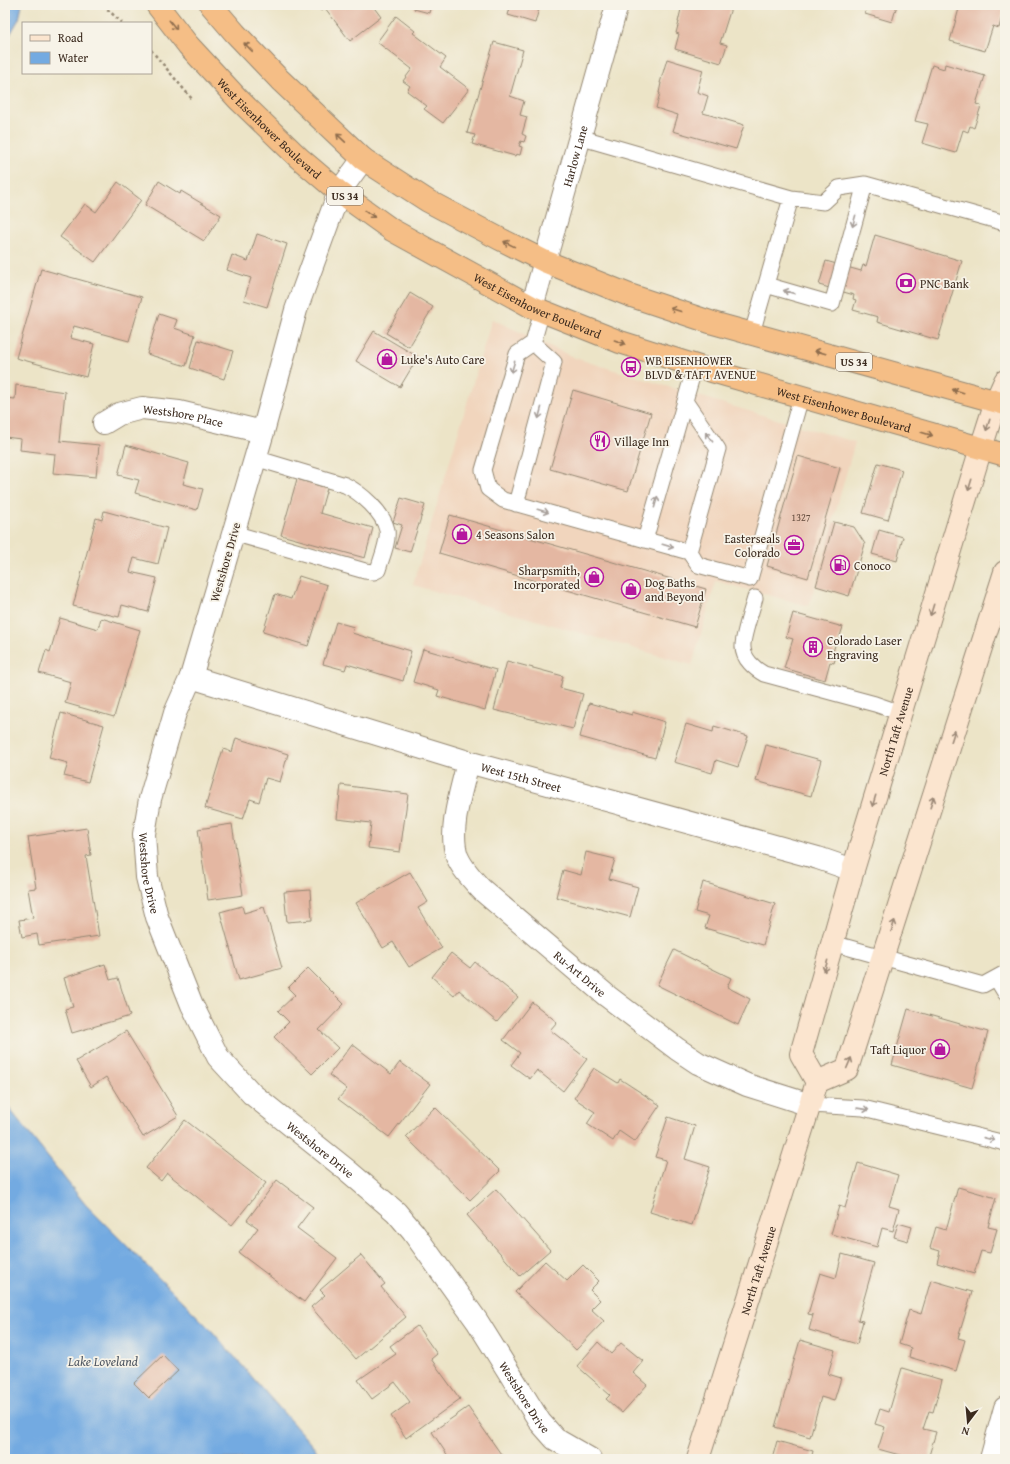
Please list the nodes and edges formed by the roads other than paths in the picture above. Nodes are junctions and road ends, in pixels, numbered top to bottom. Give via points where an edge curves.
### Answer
1 (157, 5) edge
2 (211, 5) edge
3 (616, 5) edge
4 (579, 137) junction
5 (363, 159) junction
6 (865, 184) junction
7 (339, 192) junction
8 (791, 198) junction
9 (1005, 223) edge
10 (544, 261) junction
11 (766, 285) junction
12 (537, 309) junction
13 (752, 333) junction
14 (533, 343) junction
15 (695, 366) junction
16 (1005, 381) edge
17 (801, 397) junction
18 (685, 401) junction
19 (1000, 402) edge
20 (104, 423) dead end
21 (263, 432) junction
22 (981, 448) junction
23 (1005, 455) edge
24 (256, 458) junction
25 (516, 504) junction
26 (234, 533) junction
27 (645, 540) junction
28 (688, 552) junction
29 (1005, 572) edge
30 (755, 598) dead end
31 (191, 677) junction
32 (901, 713) junction
33 (468, 762) junction
34 (854, 870) junction
35 (832, 943) junction
36 (883, 958) junction
37 (1001, 975) edge
38 (1005, 993) edge
39 (816, 1082) junction
40 (810, 1105) junction
41 (1005, 1143) edge
42 (1005, 1408) edge
43 (590, 1459) edge
44 (698, 1459) edge
45 (990, 1459) edge

1 -> 7 highway, West Eisenhower Boulevard / US 34 via 188,45 238,98 299,158
5 -> 2 highway, US 34 via 280,80
3 - 4 street, Harlow Lane
4 - 8 lane
4 - 10 street, Harlow Lane
5 - 7 street, Westshore Drive
10 -> 5 highway, US 34 via 428,202
6 - 8 lane via 839,188 824,202
6 - 9 lane
6 -> 11 lane via 832,304
7 -> 12 highway, West Eisenhower Boulevard / US 34 via 392,230
7 - 21 street, Westshore Drive via 296,310
8 - 11 lane
10 - 12 street, Harlow Lane
13 -> 10 highway, US 34 via 629,295
11 - 13 lane
12 - 14 lane
12 -> 15 highway, West Eisenhower Boulevard / US 34 via 620,342
19 -> 13 highway, US 34
14 -> 25 lane via 554,362
14 -> 25 lane via 517,354 483,470 488,489 503,500
15 - 17 highway, West Eisenhower Boulevard / US 34
15 - 18 lane
16 - 19 main road, North Taft Avenue
17 -> 22 highway, West Eisenhower Boulevard / US 34
17 - 28 lane via 750,579 698,566
27 -> 18 lane
28 -> 18 lane via 718,449
19 -> 22 main road, North Taft Avenue
20 - 21 street, Westshore Place via 119,414 142,408 179,412
21 - 24 street, Westshore Drive
22 - 23 highway, West Eisenhower Boulevard / US 34
22 -> 32 main road, North Taft Avenue
24 - 26 street, Westshore Drive
24 - 26 lane via 345,485 358,492 377,512 387,529 379,565 376,572 365,571
25 -> 27 lane
26 - 31 street, Westshore Drive
27 -> 28 lane
36 -> 29 main road
30 - 32 lane via 742,648 755,669 764,674
31 - 33 street, West 15th Street
31 - 43 street, Westshore Drive via 175,714 150,800 144,834 147,877 157,917 192,1005 218,1057 252,1094 396,1212 477,1321 540,1422 556,1439
32 -> 34 main road, North Taft Avenue
33 - 34 street, West 15th Street
33 - 40 street, Ru-Art Drive via 454,836 457,856 467,873 482,890 607,996 698,1063 747,1085
34 - 35 main road, North Taft Avenue
35 - 36 lane
35 -> 39 main road, North Taft Avenue via 801,1054
36 - 37 lane via 983,986
39 -> 36 main road via 848,1069
37 - 38 lane
39 - 40 main road, North Taft Avenue
40 -> 41 lane via 863,1108
40 - 44 main road, North Taft Avenue
42 - 45 street

